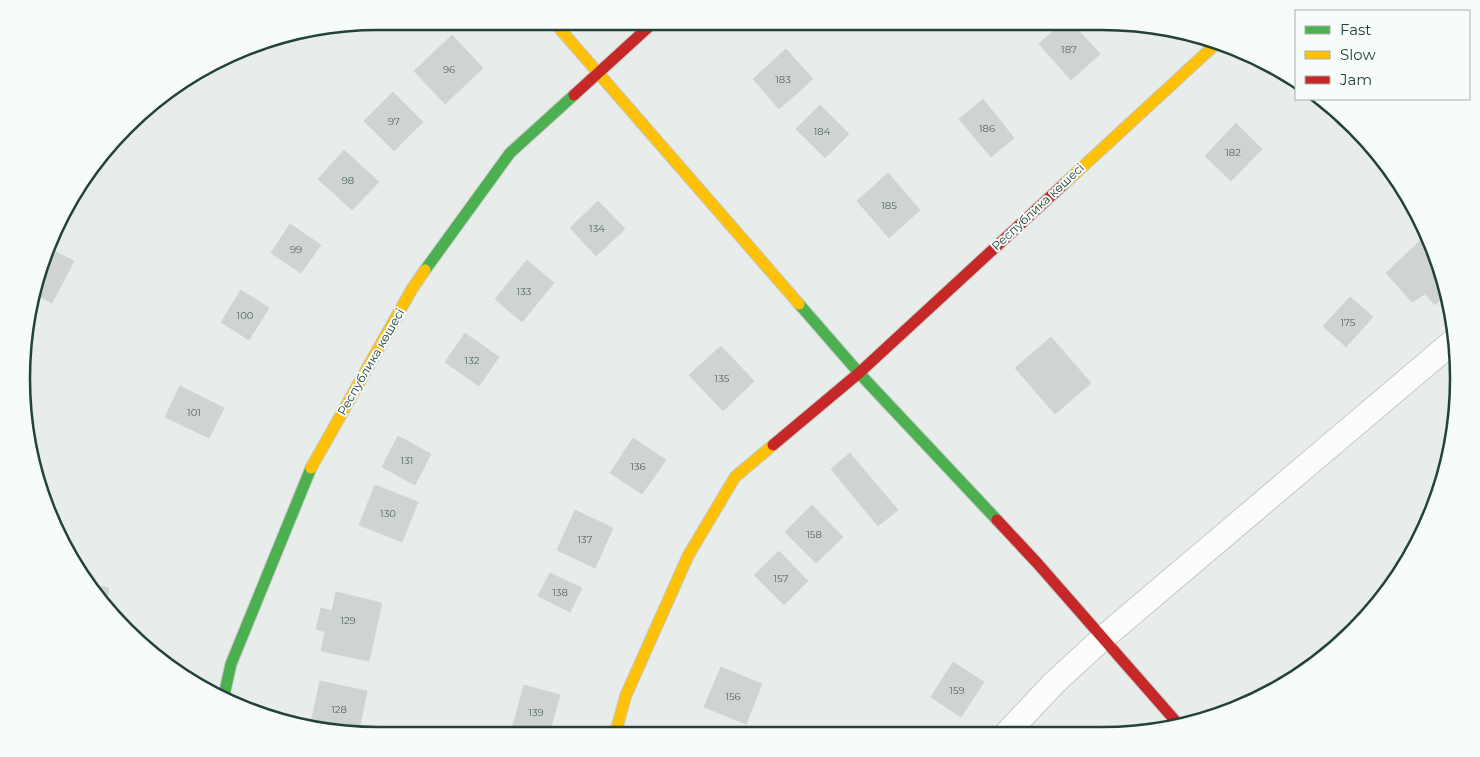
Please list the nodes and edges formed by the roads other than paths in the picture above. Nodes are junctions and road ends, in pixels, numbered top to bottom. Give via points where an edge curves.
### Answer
1 (561, 30) edge
2 (645, 30) edge
3 (1212, 47) edge
4 (598, 73) junction
5 (1448, 346) edge
6 (859, 373) junction
7 (1103, 638) junction
8 (225, 691) edge
9 (1174, 719) edge
10 (617, 727) edge
11 (1013, 727) edge

1 - 4 street
2 - 4 street, Республика көшесі
3 - 6 street, Республика көшесі
4 - 6 street
4 - 8 street, Республика көшесі via 510,153 412,289 313,463 231,664
5 - 7 street
6 - 7 street
6 - 10 street, Республика көшесі via 735,477 688,556 626,695
7 - 9 street
7 - 11 street

